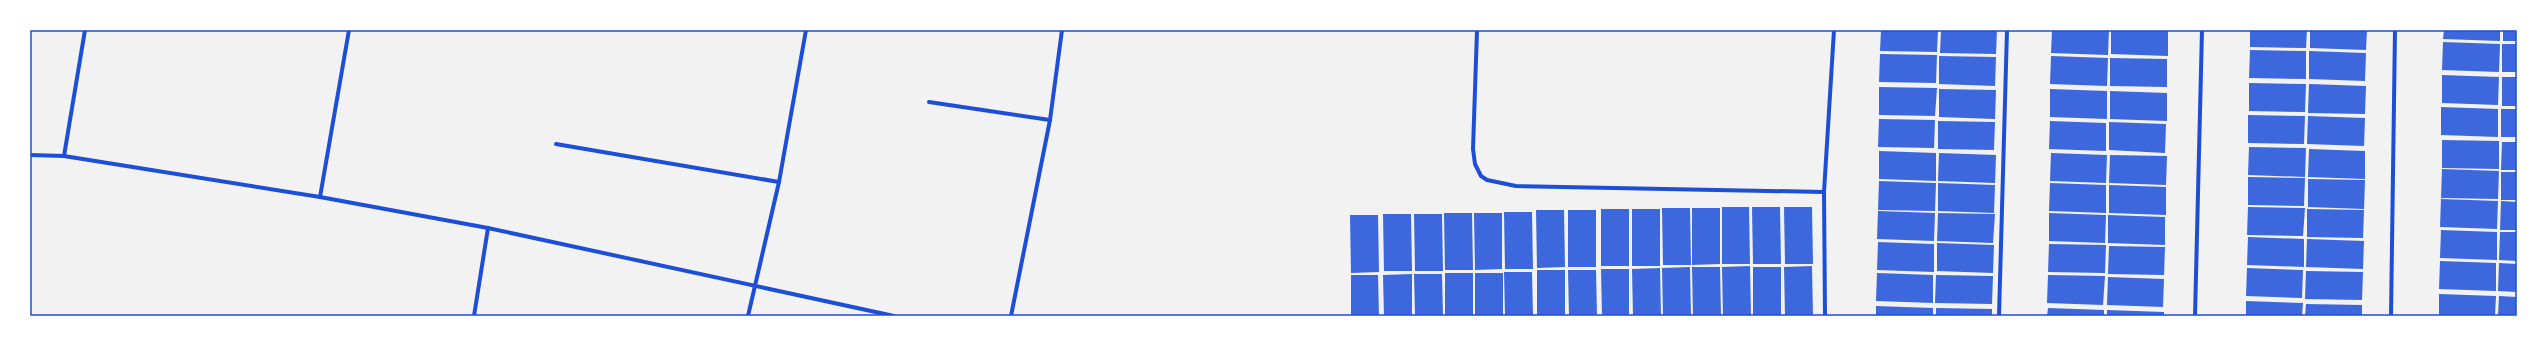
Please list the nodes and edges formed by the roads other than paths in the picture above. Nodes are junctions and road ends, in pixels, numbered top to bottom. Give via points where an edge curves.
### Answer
1 (85, 30) edge
2 (349, 30) edge
3 (806, 30) edge
4 (1062, 30) edge
5 (1477, 30) edge
6 (1834, 30) edge
7 (2007, 30) edge
8 (2202, 30) edge
9 (2395, 30) edge
10 (929, 102) dead end
11 (1050, 120) junction
12 (556, 144) dead end
13 (30, 155) edge
14 (64, 156) junction
15 (779, 182) junction
16 (1824, 192) junction
17 (320, 197) junction
18 (488, 228) junction
19 (754, 284) junction
20 (474, 316) edge
21 (748, 316) edge
22 (894, 316) edge
23 (1010, 316) edge
24 (1825, 316) edge
25 (1999, 316) edge
26 (2196, 316) edge
27 (2391, 316) edge

1 - 14 street
2 - 17 street
3 - 15 street
4 - 11 street
5 - 16 street via 1473,149 1477,170 1487,180 1516,186
6 - 16 street
7 - 25 street
8 - 26 street
9 - 27 street
10 - 11 street
11 - 23 street
12 - 15 street
13 - 14 street
14 - 17 street
15 - 19 street
16 - 24 street
17 - 18 street
18 - 19 street
18 - 20 street
19 - 21 street
19 - 22 street

